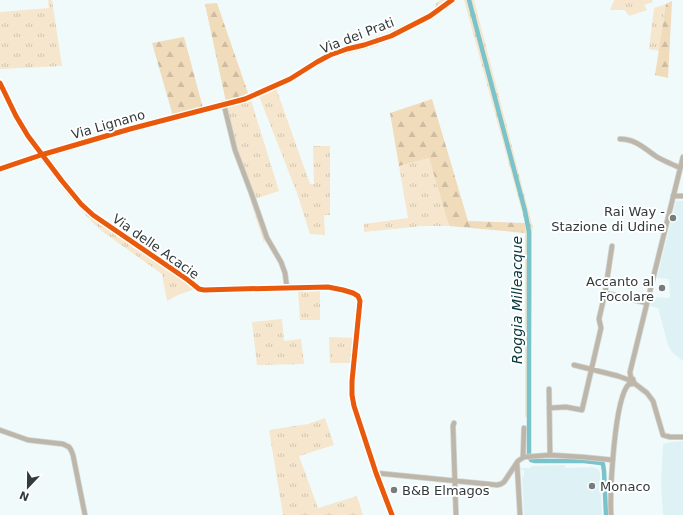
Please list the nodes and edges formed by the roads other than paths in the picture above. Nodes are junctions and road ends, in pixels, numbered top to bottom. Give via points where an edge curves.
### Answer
1 (452, 0) edge
2 (224, 105) junction
3 (620, 139) dead end
4 (41, 155) junction
5 (683, 157) edge
6 (680, 168) junction
7 (0, 169) edge
8 (673, 196) junction
9 (683, 196) edge
10 (612, 246) dead end
11 (287, 288) junction
12 (605, 293) junction
13 (647, 302) junction
14 (574, 365) dead end
15 (592, 369) junction
16 (631, 381) junction
17 (549, 389) dead end
18 (549, 408) junction
19 (454, 423) dead end
20 (524, 428) dead end
21 (0, 430) edge
22 (683, 437) edge
23 (550, 456) junction
24 (524, 457) junction
25 (613, 460) junction
26 (517, 462) junction
27 (376, 473) junction
28 (455, 481) junction
29 (85, 515) edge
30 (392, 515) edge
31 (456, 515) edge
32 (520, 515) edge
33 (611, 515) edge

1 - 2 street, Via dei Prati via 430,16 390,36 330,55 290,79
2 - 4 street, Via Lignano
2 - 11 street via 235,150 267,238 281,262
3 - 6 street via 636,142
4 - 7 street, Via Lignano
4 - 11 street, Via delle Acacie via 93,215 200,289
5 - 6 street
6 - 8 street
8 - 9 street
8 - 13 street
10 - 12 street
11 - 27 street, Via delle Acacie via 328,287 349,292 359,298 352,395
12 - 13 street
12 - 15 street
13 - 16 street via 630,372
14 - 15 street
15 - 16 street
15 - 18 street via 582,410 566,407
16 - 22 street via 653,401 663,435
16 - 25 street via 622,398
17 - 18 street
18 - 23 street
19 - 28 street
20 - 24 street
21 - 29 street via 28,440 69,447 74,455
23 - 24 street
23 - 25 street
24 - 26 street
25 - 33 street
26 - 28 street via 501,484
26 - 32 street
27 - 28 street
27 - 30 street
28 - 31 street

